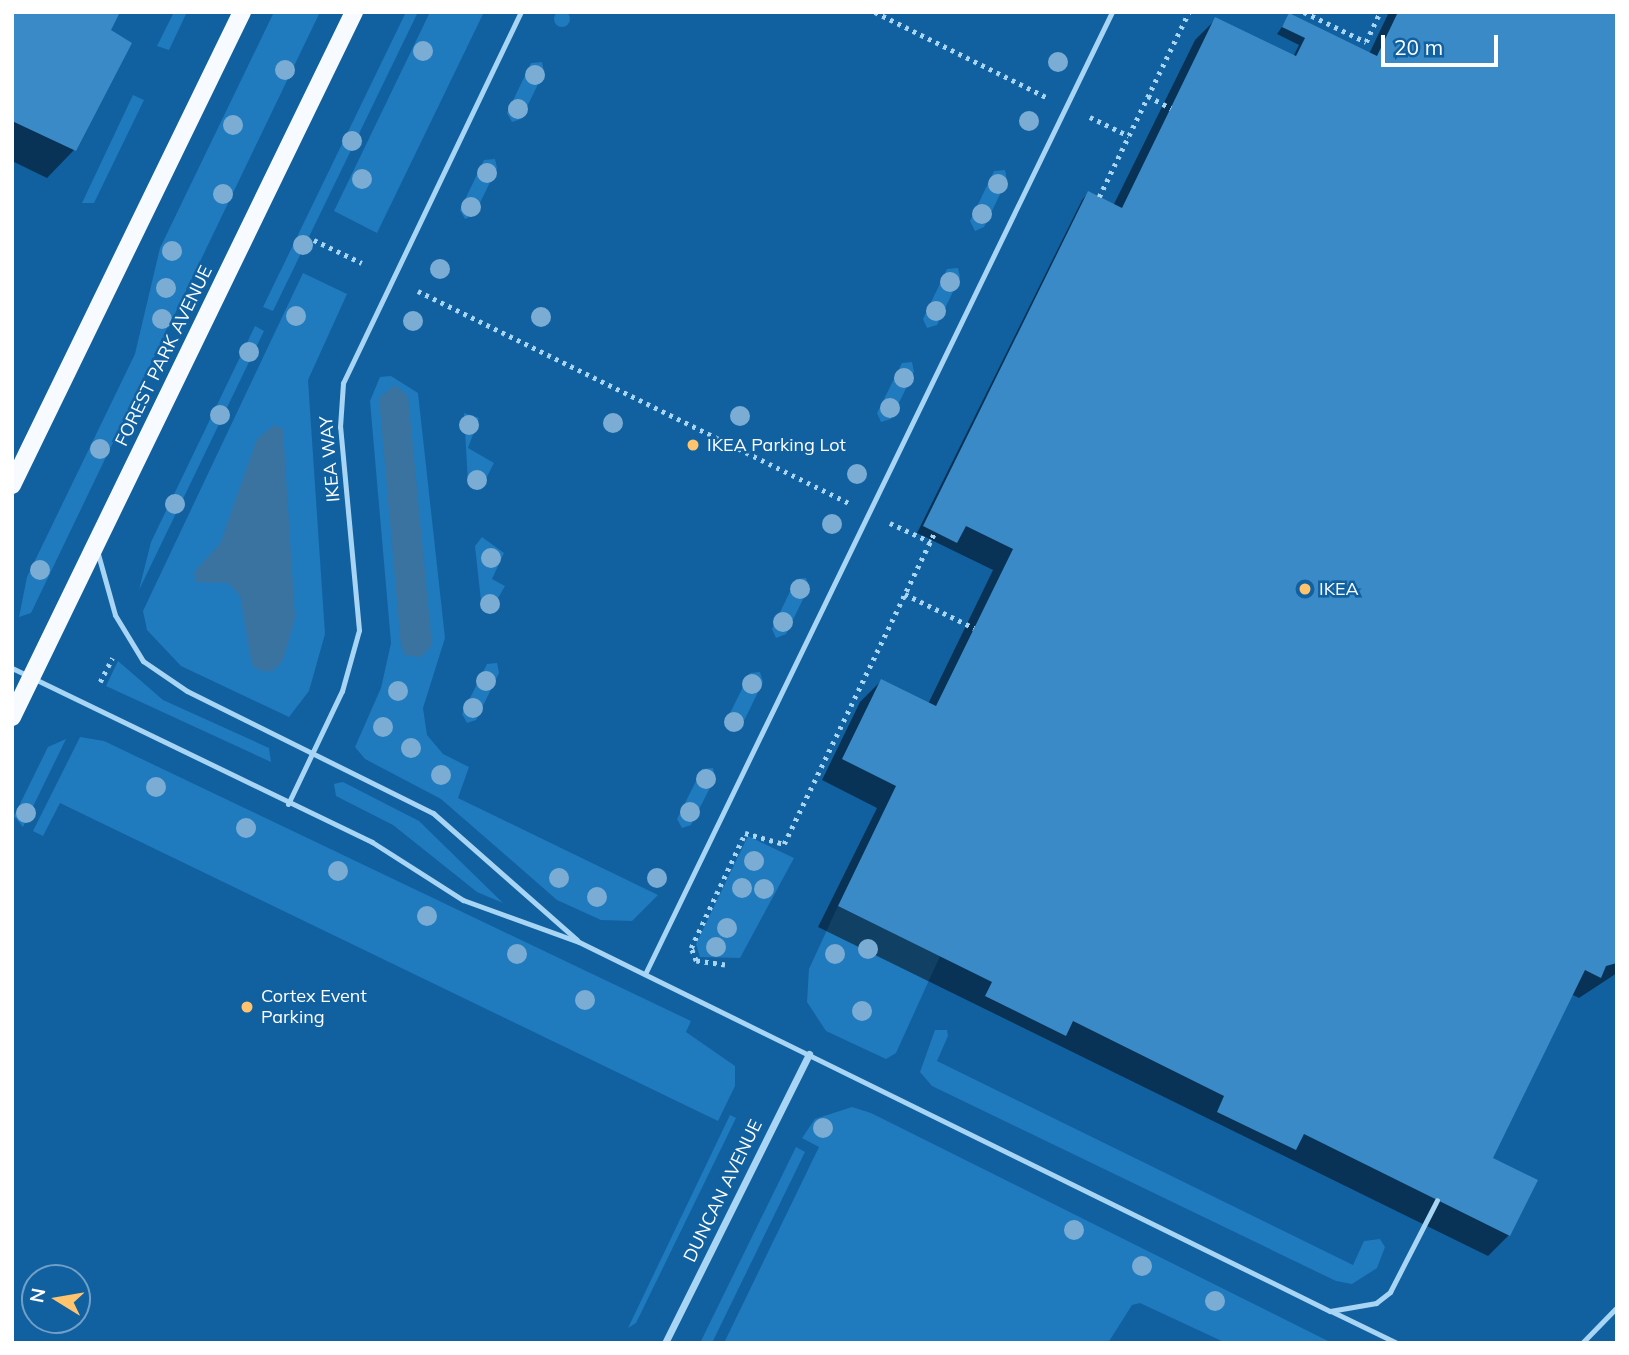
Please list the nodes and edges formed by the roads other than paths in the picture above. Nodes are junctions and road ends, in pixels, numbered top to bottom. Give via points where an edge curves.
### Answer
1 (242, 12) edge
2 (354, 12) edge
3 (521, 12) edge
4 (1112, 12) edge
5 (12, 485) edge
6 (96, 545) junction
7 (12, 668) edge
8 (31, 679) junction
9 (12, 717) edge
10 (313, 751) junction
11 (288, 804) junction
12 (579, 942) junction
13 (645, 974) junction
14 (809, 1054) junction
15 (1437, 1200) dead end
16 (1617, 1307) edge
17 (1330, 1311) junction
18 (665, 1343) edge
19 (1397, 1343) edge
20 (1583, 1343) edge

1 - 5 main road
2 - 6 main road, FOREST PARK AVENUE
3 - 10 lane, IKEA WAY via 343,383 340,426 359,630 354,659
4 - 13 lane
6 - 8 main road, FOREST PARK AVENUE
6 - 10 lane via 115,615 143,661 187,691
7 - 8 lane
8 - 9 main road, FOREST PARK AVENUE
8 - 11 lane
10 - 11 lane, IKEA WAY
10 - 12 lane via 433,813
11 - 12 lane via 372,842 463,900
12 - 13 lane
13 - 14 lane
14 - 17 lane
14 - 18 street, DUNCAN AVENUE
15 - 17 lane via 1390,1292 1376,1303
16 - 20 lane
17 - 19 lane

